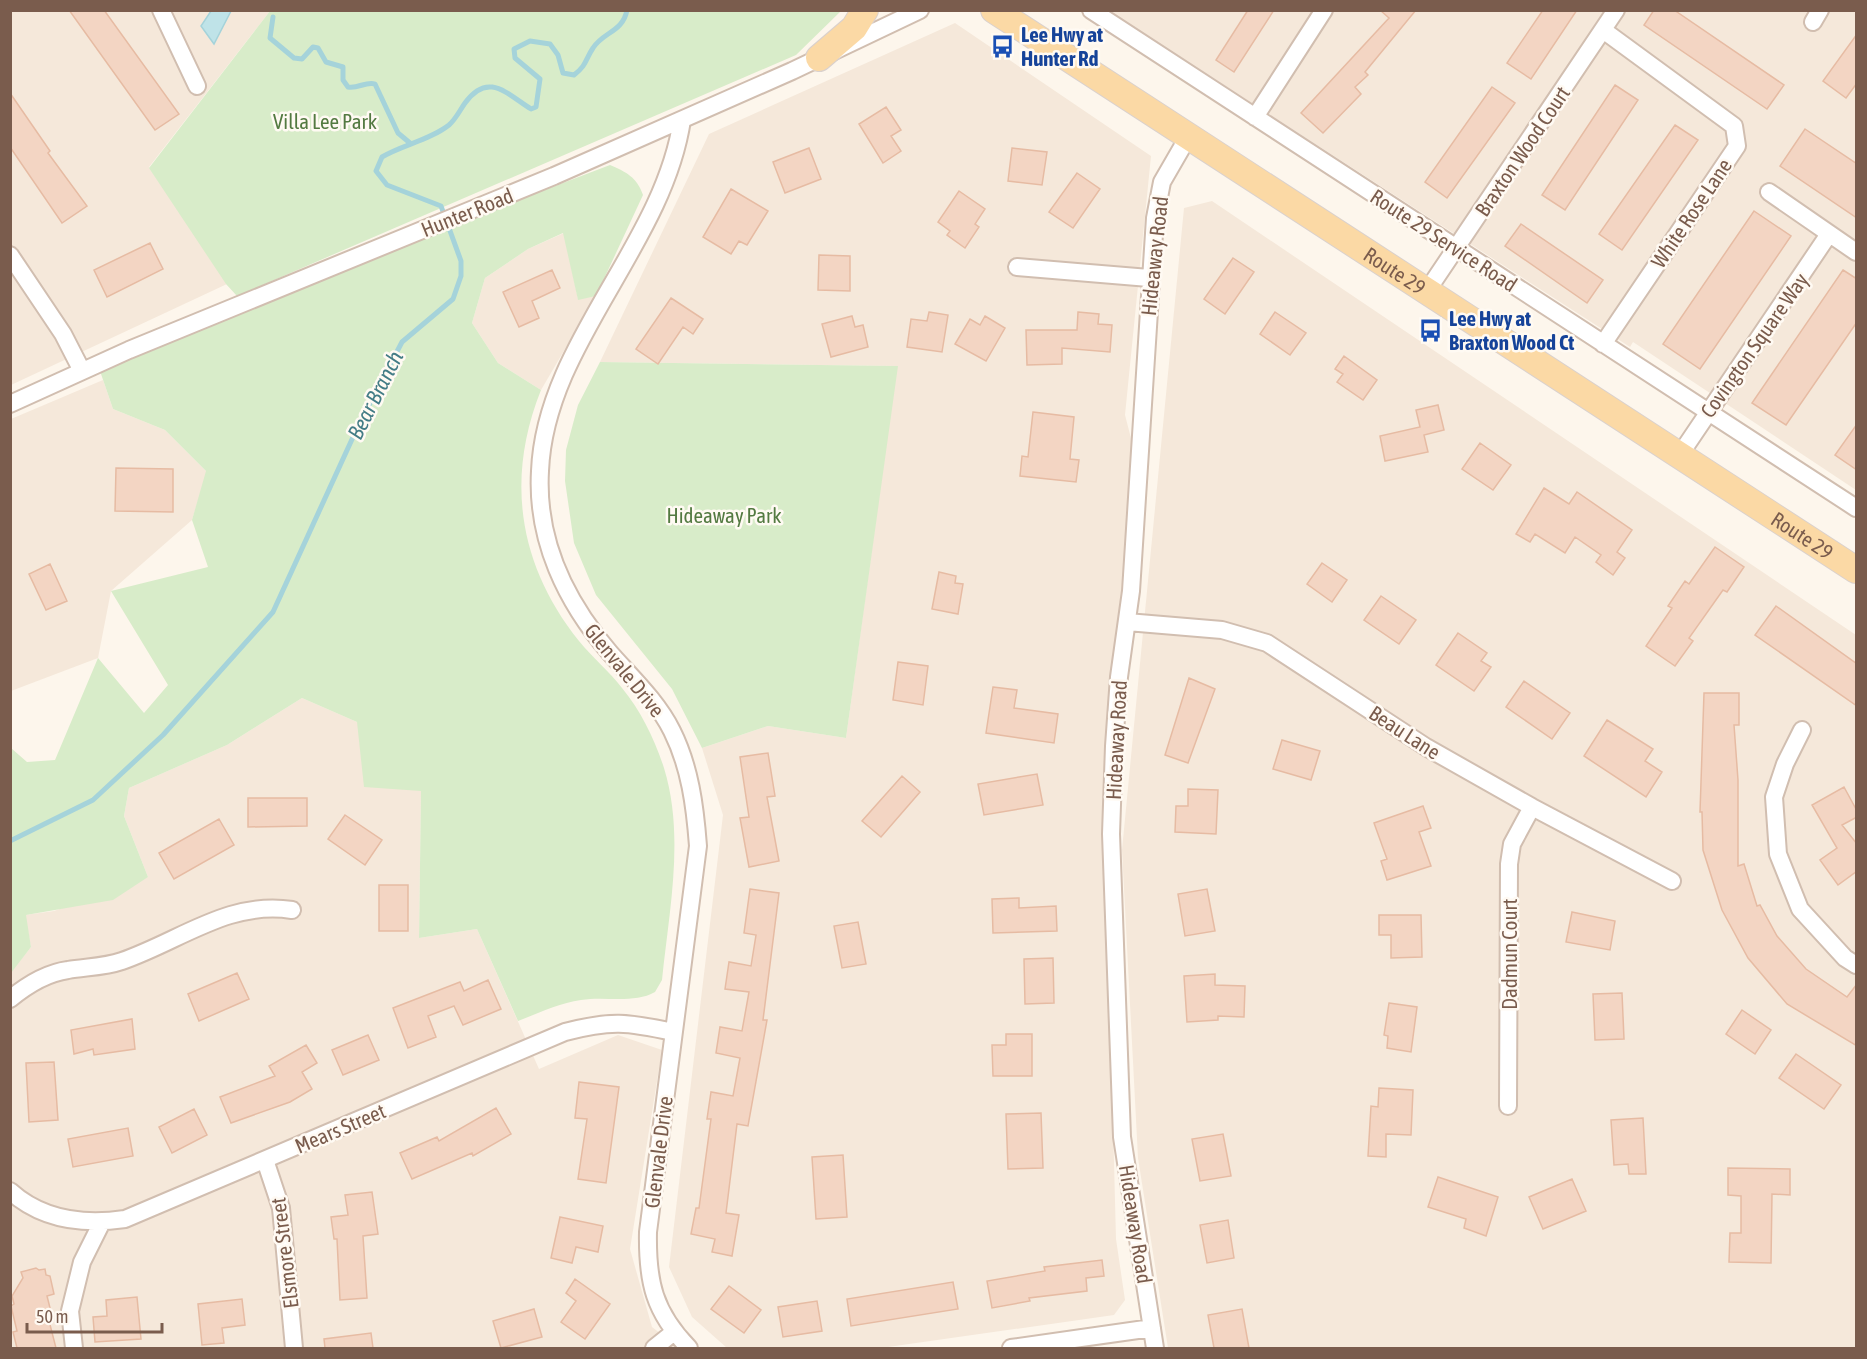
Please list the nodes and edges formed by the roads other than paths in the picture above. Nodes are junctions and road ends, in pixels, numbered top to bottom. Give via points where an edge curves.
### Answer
1 (161, 10) edge
2 (177, 10) edge
3 (865, 10) edge
4 (920, 10) edge
5 (994, 10) edge
6 (1091, 10) edge
7 (1324, 10) edge
8 (1616, 10) edge
9 (1602, 30) junction
10 (819, 58) junction
11 (197, 86) dead end
12 (1255, 117) junction
13 (682, 120) junction
14 (1188, 137) junction
15 (1769, 192) dead end
16 (1829, 234) junction
17 (1456, 248) junction
18 (1857, 252) edge
19 (10, 255) edge
20 (1017, 267) dead end
21 (1149, 278) junction
22 (1427, 291) junction
23 (1603, 344) junction
24 (82, 371) junction
25 (10, 404) edge
26 (1708, 411) junction
27 (1679, 456) junction
28 (1857, 508) edge
29 (1857, 570) edge
30 (1127, 622) junction
31 (1802, 730) dead end
32 (1532, 807) junction
33 (1672, 881) dead end
34 (292, 910) dead end
35 (1857, 965) edge
36 (10, 999) edge
37 (673, 1032) junction
38 (1508, 1106) dead end
39 (265, 1160) junction
40 (10, 1191) edge
41 (102, 1222) junction
42 (1152, 1328) junction
43 (674, 1332) junction
44 (74, 1348) edge
45 (294, 1348) edge
46 (654, 1348) edge
47 (689, 1348) edge
48 (1011, 1348) edge
49 (1155, 1348) edge

1 - 2 street
1 - 11 street
3 - 10 main road via 854,28
4 - 10 street, Hunter Road
5 - 14 main road, Route 29
6 - 12 street, Route 29 Service Road
7 - 12 street
8 - 9 street, Braxton Wood Court
9 - 17 street, Braxton Wood Court
9 - 23 street, White Rose Lane via 1734,126 1738,138 1737,146
10 - 13 street, Hunter Road
12 - 17 street, Route 29 Service Road
13 - 24 street, Hunter Road
13 - 37 street, Glenvale Drive via 664,190 557,394 546,428 540,472 545,530 562,582 591,628 663,716 680,749 690,781 698,846
14 - 21 street, Hideaway Road via 1162,182
14 - 22 main road, Route 29
15 - 16 street
16 - 18 street
16 - 26 street, Covington Square Way
17 - 22 street, Braxton Wood Court
17 - 23 street, Route 29 Service Road
19 - 24 street via 63,334
20 - 21 street
21 - 30 street, Hideaway Road via 1141,452
22 - 27 main road, Route 29
23 - 26 street, Route 29 Service Road
24 - 25 street, Hunter Road
26 - 27 street, Covington Square Way
26 - 28 street, Route 29 Service Road
27 - 29 main road, Route 29
30 - 32 street, Beau Lane via 1222,630 1267,643 1426,747
30 - 42 street, Hideaway Road via 1114,746 1114,973 1122,1137
31 - 35 street via 1774,797 1778,854 1800,909 1845,958
32 - 33 street, Beau Lane
32 - 38 street, Dadmun Court via 1512,844 1509,864
34 - 36 street via 272,907 236,912 122,962 65,970 42,978
37 - 39 street, Mears Street via 619,1021 565,1032
37 - 43 street, Glenvale Drive via 647,1266 659,1308
39 - 41 street, Mears Street via 150,1210
39 - 45 street, Elsmore Street via 281,1208
40 - 41 street, Mears Street via 56,1216
41 - 44 street via 82,1262 70,1311
42 - 48 street
42 - 49 street, Hideaway Road
43 - 46 street
43 - 47 street, Glenvale Drive

